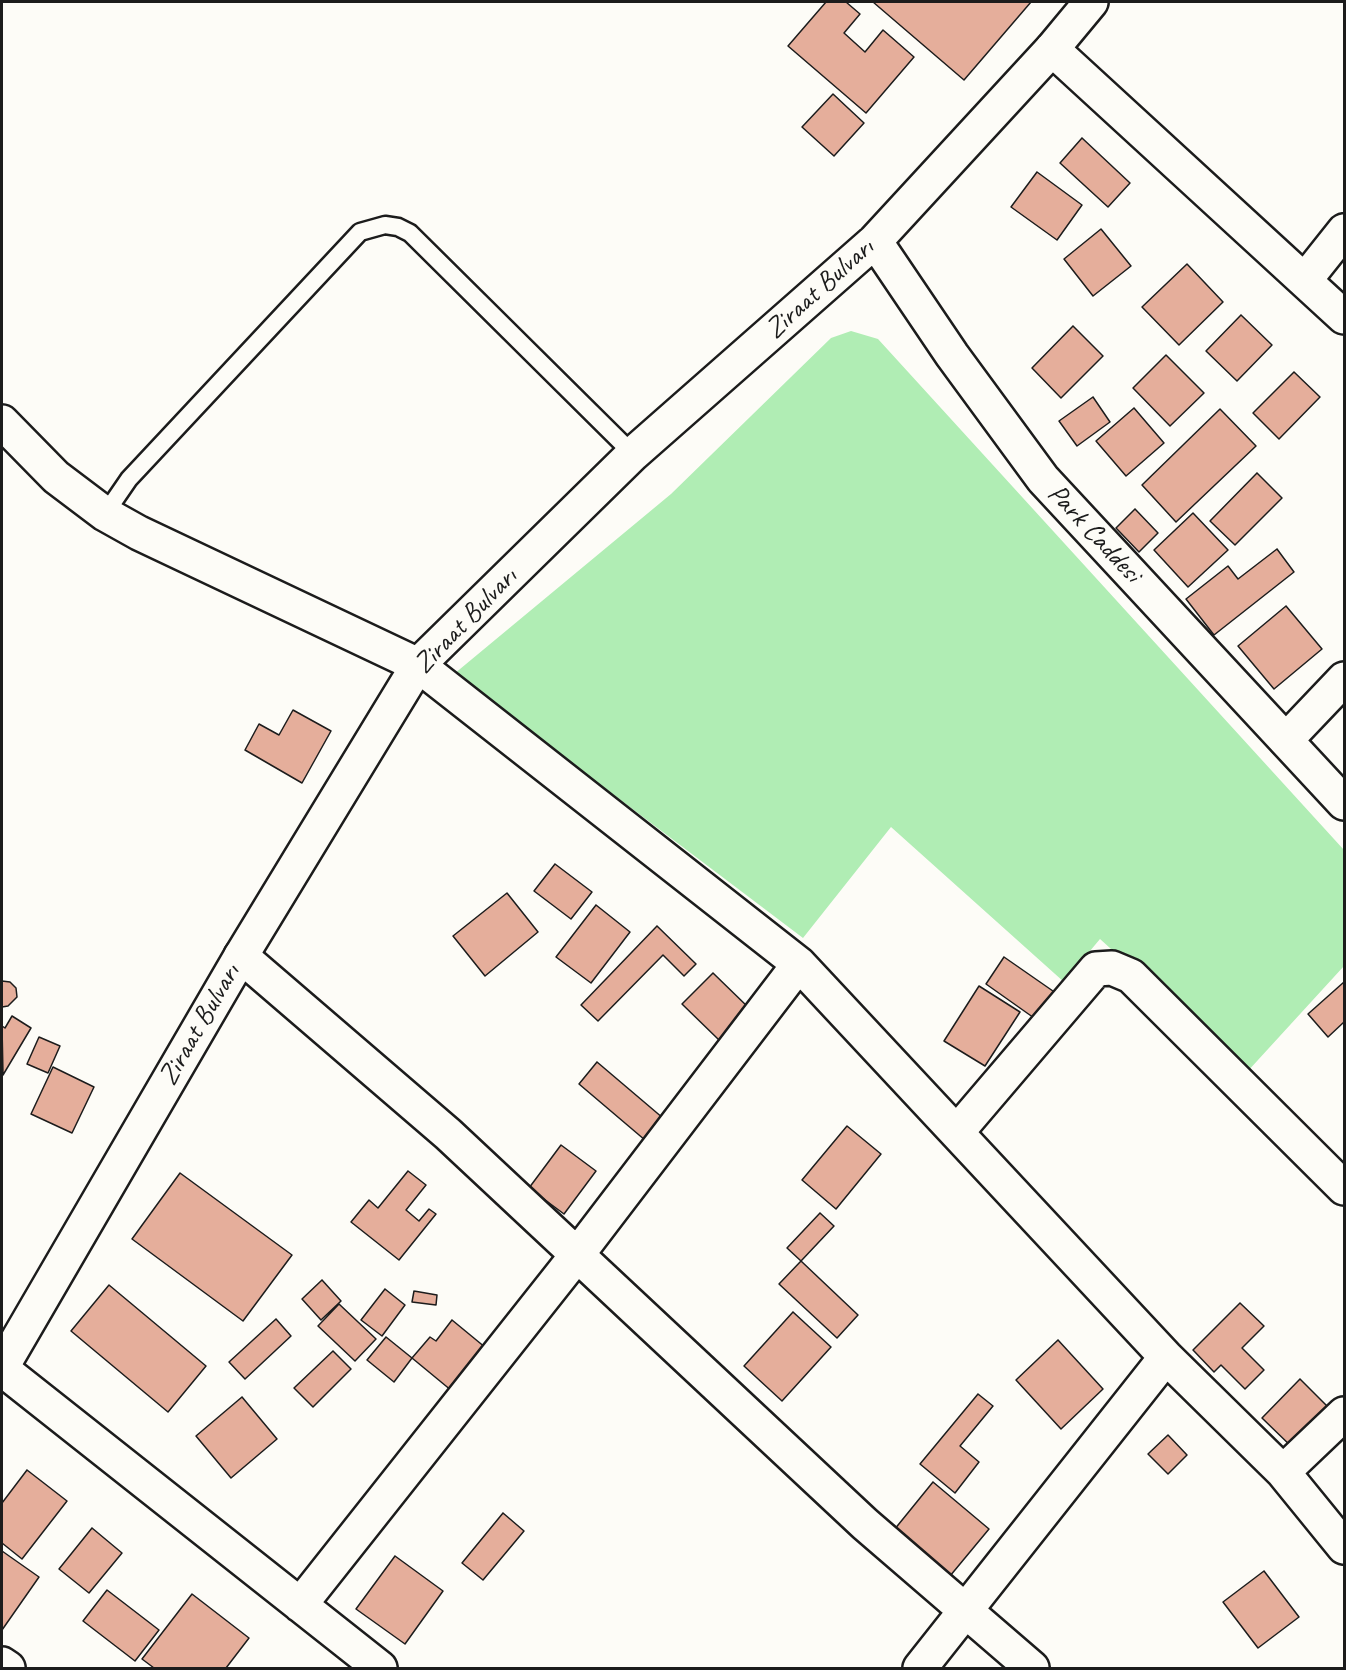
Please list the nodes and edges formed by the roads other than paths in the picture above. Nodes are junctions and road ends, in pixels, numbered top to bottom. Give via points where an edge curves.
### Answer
1 (1090, 2) edge
2 (1052, 49) junction
3 (1344, 231) edge
4 (875, 241) junction
5 (1305, 280) junction
6 (1344, 317) edge
7 (2, 422) edge
8 (633, 454) junction
9 (105, 514) junction
10 (418, 665) junction
11 (1344, 679) edge
12 (1286, 740) junction
13 (1344, 803) edge
14 (241, 956) junction
15 (799, 964) junction
16 (957, 1132) junction
17 (1344, 1188) edge
18 (577, 1255) junction
19 (1166, 1357) junction
20 (2, 1367) edge
21 (1344, 1414) edge
22 (1283, 1472) junction
23 (1344, 1547) edge
24 (300, 1605) junction
25 (965, 1611) junction
26 (360, 1662) edge
27 (2, 1664) edge
28 (8, 1668) edge
29 (920, 1668) edge
30 (1032, 1668) edge

1 - 2 street, Ziraat Bulvarı
2 - 4 street, Ziraat Bulvarı
2 - 5 street
3 - 5 street
4 - 8 street, Ziraat Bulvarı
4 - 12 street, Park Caddesi via 1043,479
5 - 6 street
7 - 9 street via 56,477
8 - 9 lane via 410,233 385,225 360,232 129,479
8 - 10 street, Ziraat Bulvarı
9 - 10 street
10 - 14 street, Ziraat Bulvarı
10 - 15 street
11 - 12 street
12 - 13 street, Park Caddesi
14 - 18 street via 447,1134
14 - 20 street, Ziraat Bulvarı
15 - 16 street
15 - 18 street
16 - 17 street via 1096,969 1112,968 1131,976
16 - 19 street
18 - 24 street
18 - 25 street via 865,1524
19 - 22 street
19 - 25 street
20 - 24 street
21 - 22 street
22 - 23 street
24 - 26 street
25 - 29 street
25 - 30 street
27 - 28 street

